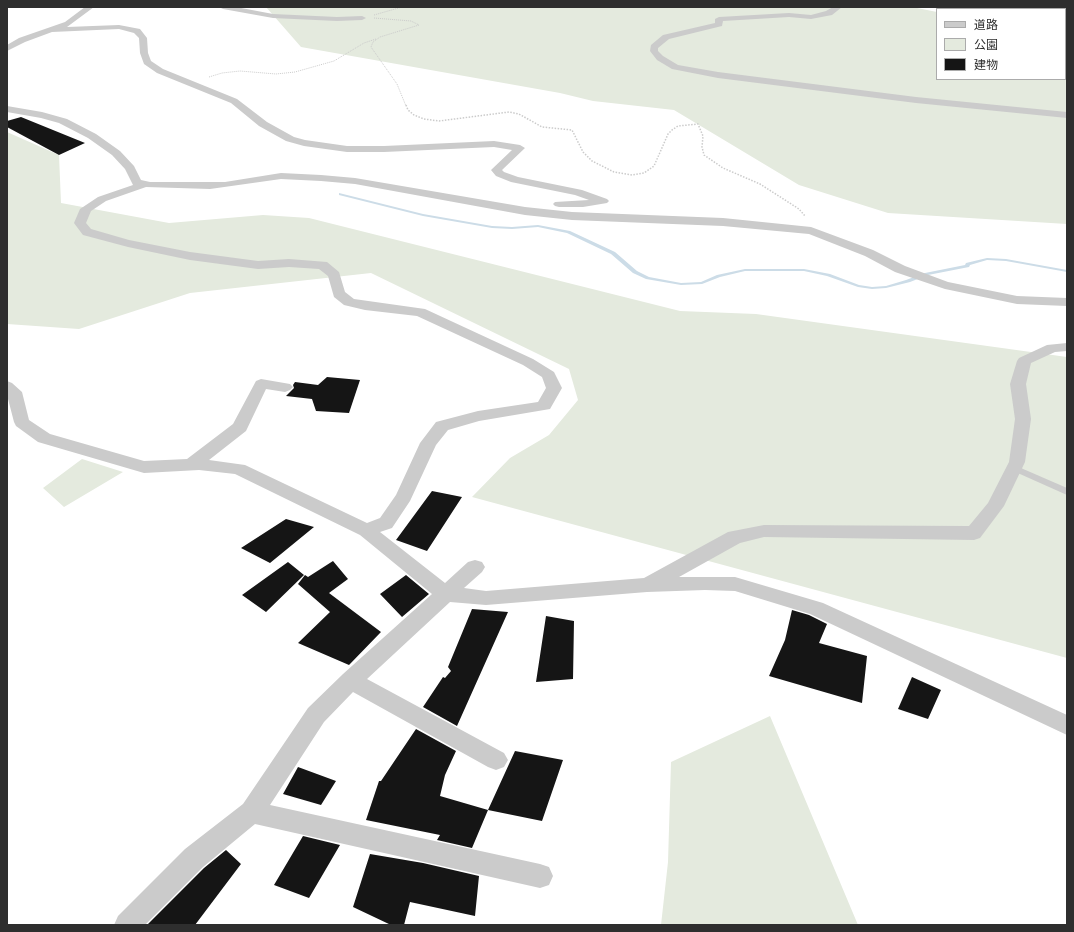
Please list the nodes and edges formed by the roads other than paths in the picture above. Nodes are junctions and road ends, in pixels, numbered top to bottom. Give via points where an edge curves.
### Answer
1 (90, 7) edge
2 (223, 7) edge
3 (838, 7) edge
4 (362, 18) road end
5 (51, 30) junction
6 (7, 48) edge
7 (7, 109) edge
8 (1067, 115) edge
9 (145, 184) junction
10 (445, 197) junction
11 (1067, 302) edge
12 (1067, 347) edge
13 (7, 386) edge
14 (285, 387) dead end
15 (192, 464) junction
16 (1014, 468) junction
17 (1067, 492) edge
18 (366, 530) junction
19 (475, 567) dead end
20 (647, 585) junction
21 (445, 594) junction
22 (351, 680) junction
23 (1067, 725) edge
24 (496, 760) dead end
25 (252, 812) junction
26 (540, 876) dead end
27 (127, 925) edge

1 - 5 street via 68,24
2 - 4 street via 272,16
3 - 8 street via 829,13 811,17 789,15 719,19 719,24 666,37 654,47 654,51 675,67 718,75 916,100
5 - 6 street
5 - 10 street via 132,28 144,38 147,62 160,71 234,101 263,124 290,139 347,149 494,144 520,148 496,170 500,174 515,180 578,192 603,202 564,205
7 - 9 street via 56,119 92,136 116,153 130,168 136,182
9 - 10 street via 225,186 281,176 355,181
9 - 18 street via 97,202 86,209 80,223 87,232 190,256 258,265 322,265 334,275 340,294 349,302 420,312 528,362 548,375 554,388 544,406 478,416 442,426 428,443 404,497 386,523
10 - 11 street via 525,211 723,222 811,232 869,253 900,270 945,286 1017,300
12 - 16 street via 1052,348 1024,361 1018,384 1023,419
13 - 15 street via 14,392 22,422 44,438 144,467
14 - 15 street via 261,384 240,427
15 - 18 street via 239,469
16 - 17 lane
16 - 20 street via 995,506 974,533 764,531 735,537
18 - 21 street
19 - 21 street
20 - 21 street via 486,598
20 - 23 street via 705,582 735,584 816,608
21 - 22 street
22 - 24 street
22 - 25 street via 316,715
25 - 26 street
25 - 27 street via 194,858

